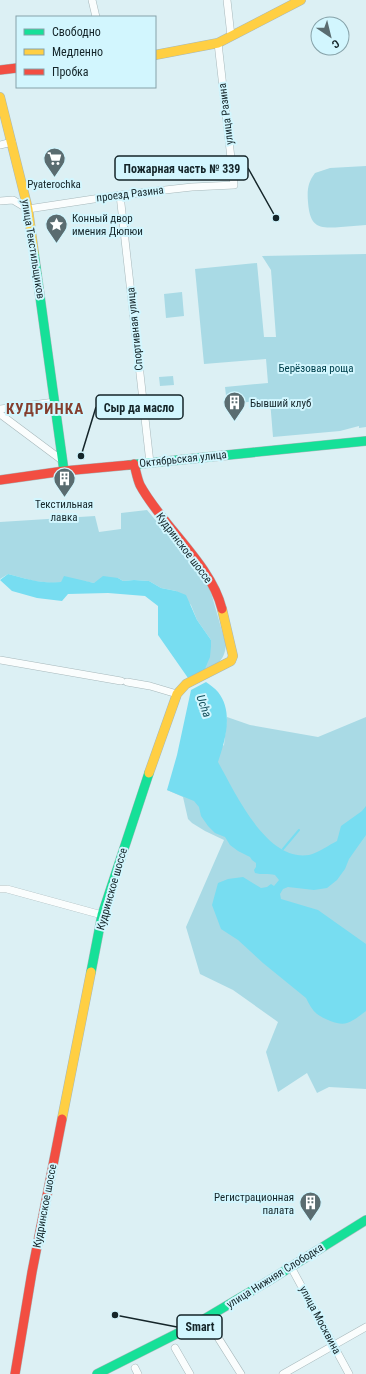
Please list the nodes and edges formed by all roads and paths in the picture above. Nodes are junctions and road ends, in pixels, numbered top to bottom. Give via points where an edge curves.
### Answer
1 (92, 0) edge
2 (228, 0) edge
3 (300, 0) edge
4 (96, 16) edge
5 (232, 36) junction
6 (218, 43) junction
7 (156, 55) edge
8 (16, 68) edge
9 (0, 70) edge
10 (0, 97) edge
11 (12, 142) junction
12 (0, 145) edge
13 (234, 185) joint
14 (120, 195) junction
15 (0, 201) edge
16 (28, 209) junction
17 (55, 402) junction
18 (0, 409) edge
19 (0, 414) edge
20 (366, 440) edge
21 (64, 461) junction
22 (150, 463) junction
23 (134, 464) junction
24 (64, 471) junction
25 (0, 480) edge
26 (0, 660) edge
27 (177, 694) junction
28 (0, 889) edge
29 (102, 915) junction
30 (366, 1220) edge
31 (291, 1267) junction
32 (366, 1327) edge
33 (212, 1328) dead end
34 (333, 1346) junction
35 (175, 1348) dead end
36 (15, 1374) edge
37 (97, 1374) edge
38 (190, 1374) edge
39 (241, 1374) edge
40 (284, 1374) edge
41 (349, 1374) edge

1 - 4 street
2 - 5 street
3 - 5 street
5 - 6 street
6 - 7 street
6 - 13 street, улица Разина
8 - 9 street
10 - 11 street, улица Текстильщиков
11 - 12 street
11 - 16 street, улица Текстильщиков
13 - 14 street, проезд Разина
14 - 16 street, проезд Разина
14 - 22 street, Спортивная улица
15 - 16 street via 13,200
16 - 17 street, улица Текстильщиков
17 - 18 street
17 - 21 street, улица Текстильщиков
19 - 21 street
20 - 22 street, Октябрьская улица
21 - 24 street, улица Текстильщиков
22 - 23 street, Октябрьская улица
23 - 24 street, Октябрьская улица
23 - 27 street, Кудринское шоссе via 144,493 209,578 221,606 232,656 231,661 186,684
24 - 25 street, Октябрьская улица
26 - 27 street via 124,681
27 - 29 street, Кудринское шоссе
28 - 29 street
29 - 36 street, Кудринское шоссе via 32,1272
30 - 31 street, улица Нижняя Слободка
31 - 34 street, улица Москвина
31 - 37 street, улица Нижняя Слободка via 194,1325
32 - 34 street
33 - 39 street
34 - 40 street
34 - 41 street, улица Москвина
35 - 38 street

